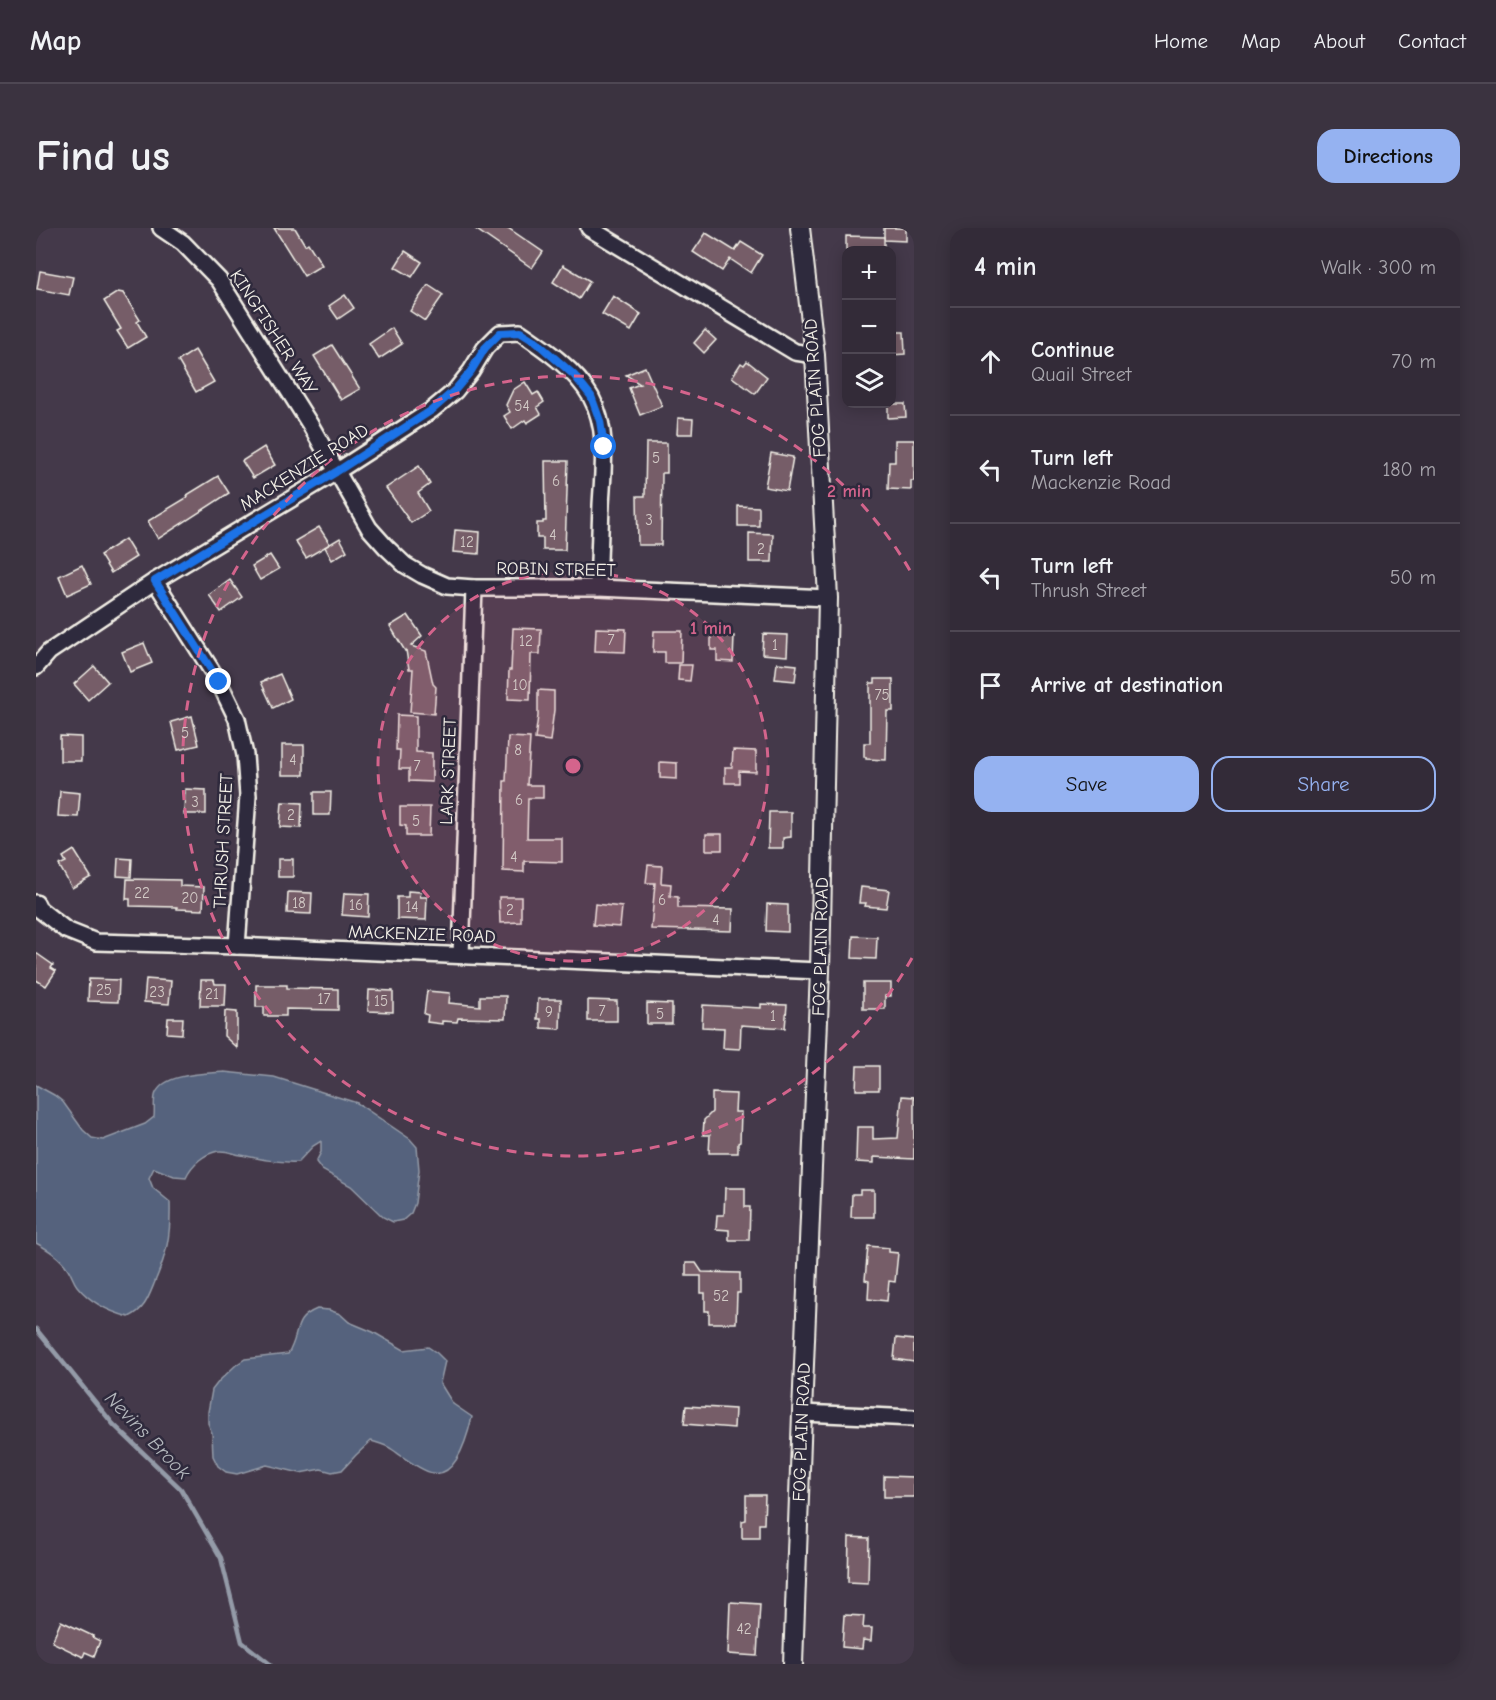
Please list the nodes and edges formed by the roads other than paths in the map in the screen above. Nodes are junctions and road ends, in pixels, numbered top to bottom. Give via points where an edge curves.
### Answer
1 (161, 228) edge
2 (589, 228) edge
3 (800, 228) edge
4 (815, 355) junction
5 (336, 472) junction
6 (155, 581) junction
7 (474, 588) junction
8 (598, 588) junction
9 (828, 598) junction
10 (36, 667) edge
11 (36, 903) edge
12 (237, 946) junction
13 (461, 955) junction
14 (820, 971) junction
15 (802, 1413) junction
16 (914, 1418) edge
17 (793, 1664) edge

1 - 5 street, KINGFISHER WAY via 183,243 219,280
2 - 4 street via 795,352
3 - 4 street, FOG PLAIN ROAD
4 - 9 street, FOG PLAIN ROAD
5 - 6 street, MACKENZIE ROAD
5 - 7 street, ROBIN STREET via 369,528 405,565 447,586
5 - 8 street, MACKENZIE ROAD via 432,410 455,390 500,333 520,332 574,375 591,396 600,421 604,447
6 - 10 street, MACKENZIE ROAD via 49,652
6 - 12 street, THRUSH STREET via 219,682 237,720 248,796
7 - 8 street, ROBIN STREET
7 - 13 street, LARK STREET
8 - 9 street, ROBIN STREET
9 - 14 street, FOG PLAIN ROAD
11 - 12 street, MACKENZIE ROAD via 66,930 96,942
12 - 13 street, MACKENZIE ROAD
13 - 14 street, MACKENZIE ROAD
14 - 15 street, FOG PLAIN ROAD
15 - 16 street
15 - 17 street, FOG PLAIN ROAD

